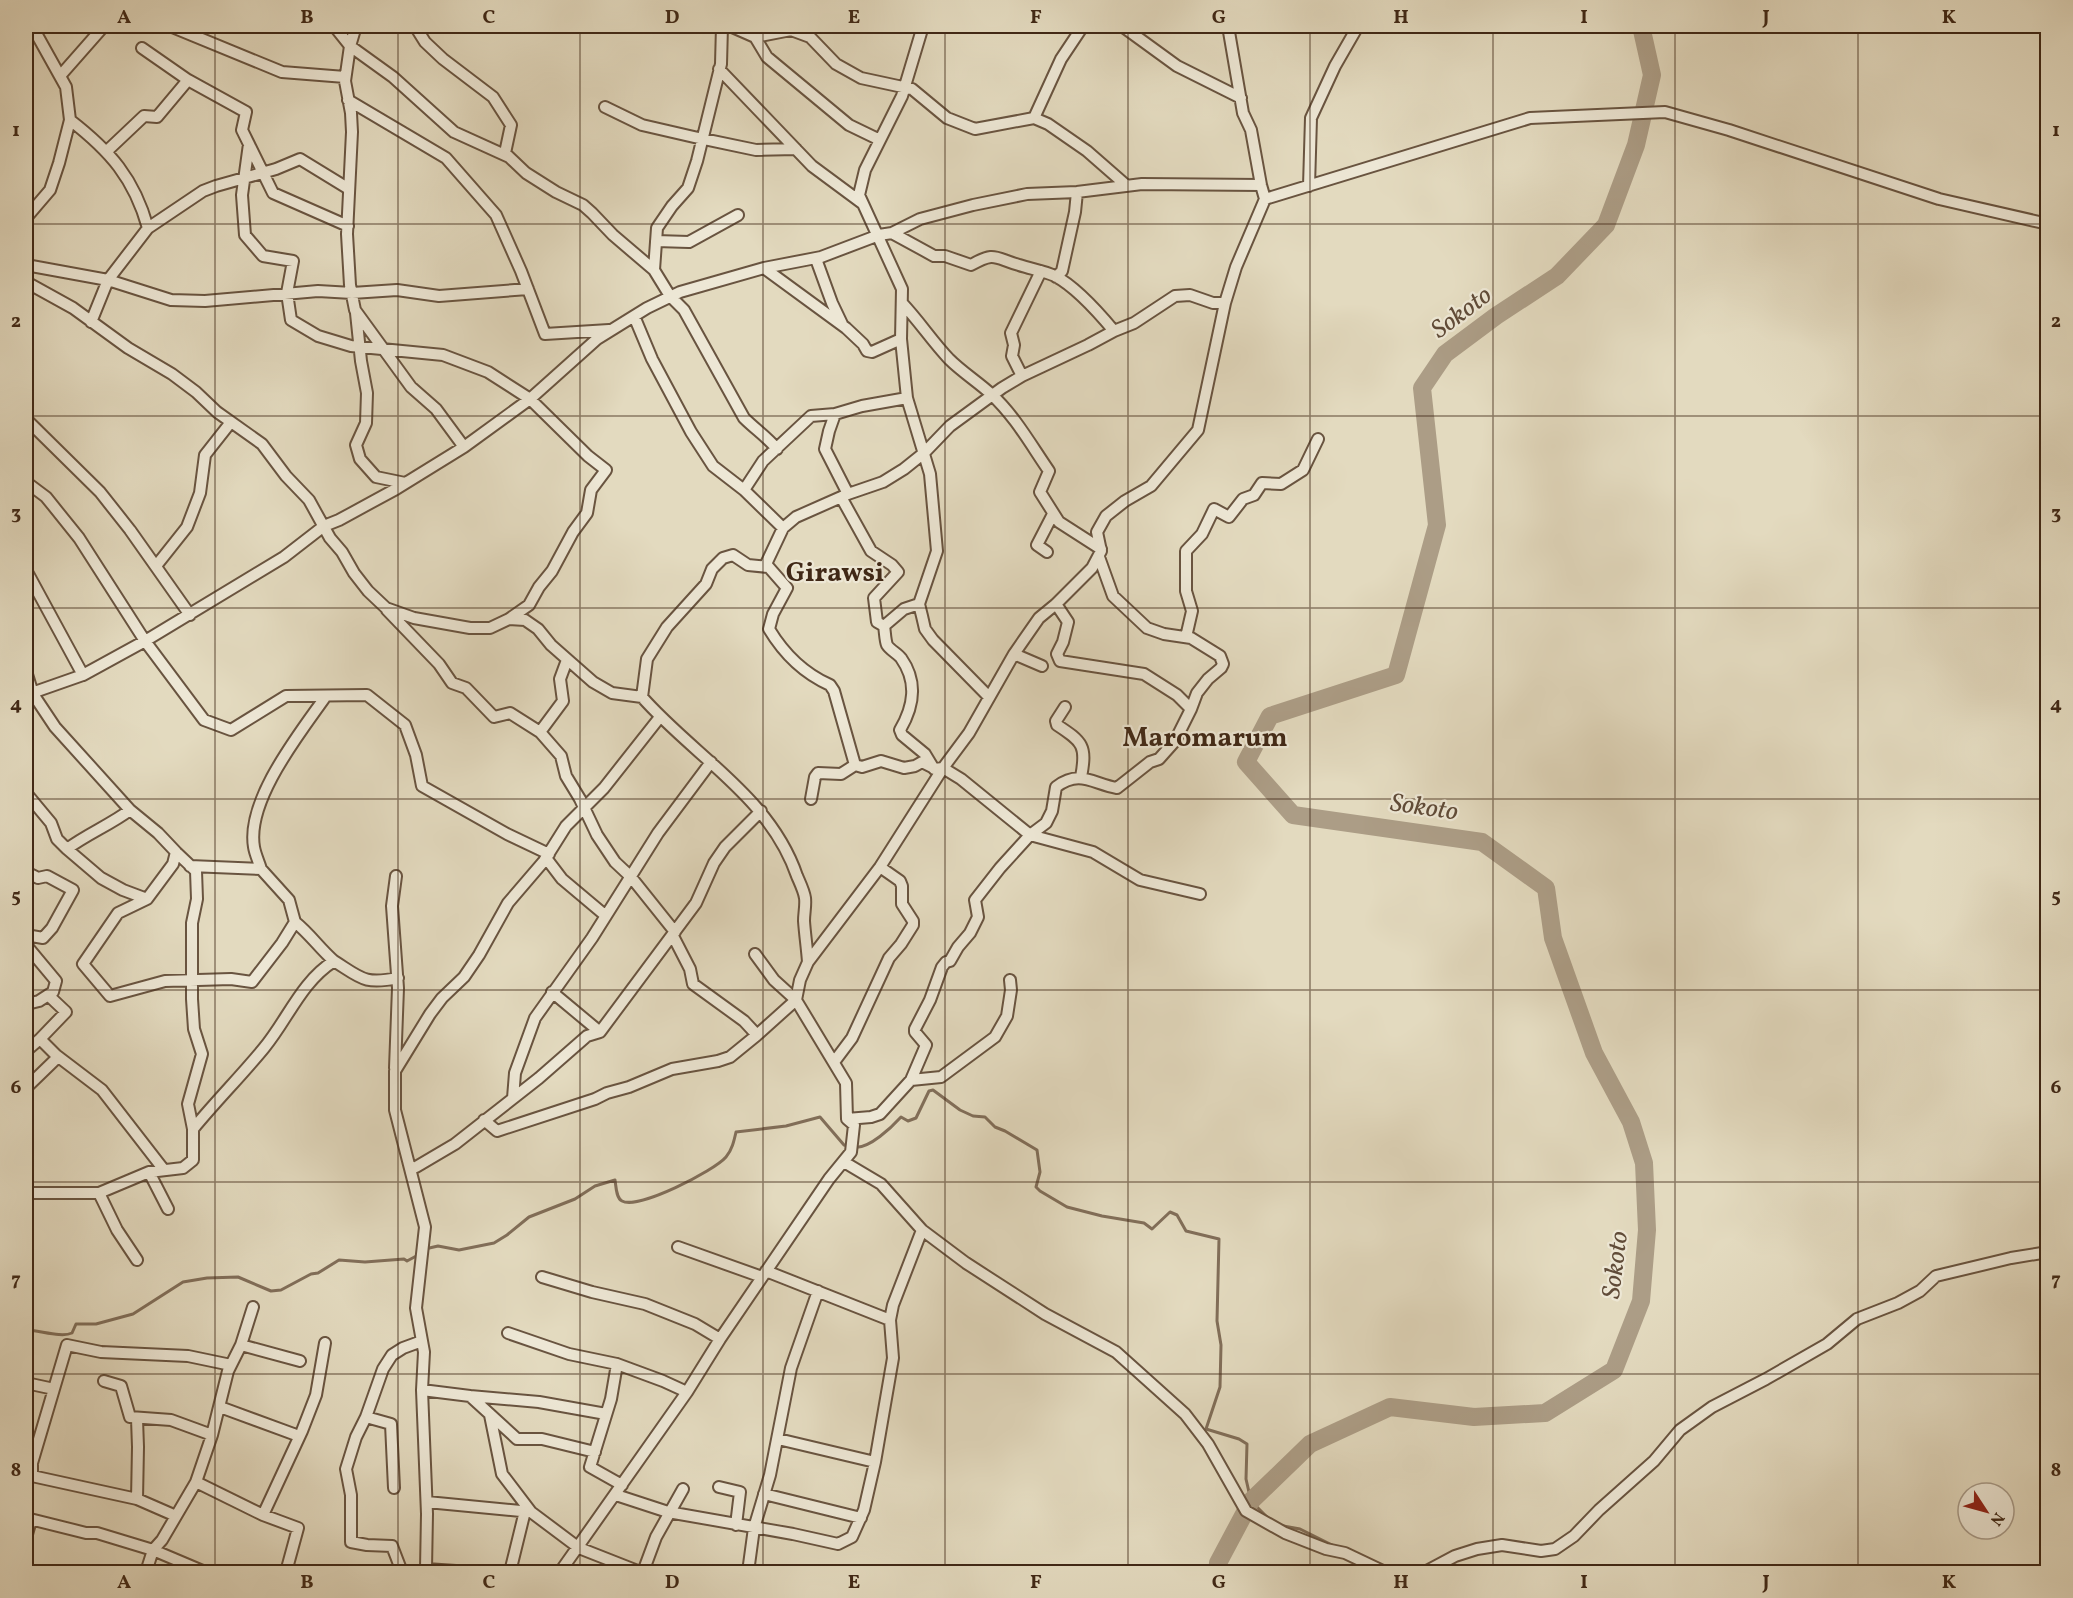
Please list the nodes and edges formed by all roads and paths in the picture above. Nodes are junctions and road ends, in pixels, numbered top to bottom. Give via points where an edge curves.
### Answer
1 (104, 26) edge
2 (170, 26) edge
3 (334, 26) edge
4 (356, 26) edge
5 (415, 26) edge
6 (722, 26) edge
7 (730, 26) edge
8 (923, 26) edge
9 (1083, 26) edge
10 (1122, 26) edge
11 (1228, 26) edge
12 (1358, 26) edge
13 (33, 28) edge
14 (755, 37) junction
15 (26, 41) edge
16 (350, 46) junction
17 (142, 48) dead end
18 (719, 69) junction
19 (60, 76) junction
20 (345, 77) junction
21 (188, 80) junction
22 (904, 87) junction
23 (1241, 98) junction
24 (348, 100) junction
25 (606, 107) dead end
26 (1034, 117) junction
27 (70, 120) junction
28 (703, 139) junction
29 (880, 140) junction
30 (249, 144) junction
31 (796, 149) junction
32 (106, 151) junction
33 (509, 157) junction
34 (263, 172) junction
35 (244, 178) junction
36 (1261, 185) junction
37 (1127, 186) junction
38 (1309, 186) junction
39 (349, 189) junction
40 (1077, 192) junction
41 (1265, 199) junction
42 (863, 203) junction
43 (738, 215) dead end
44 (26, 218) edge
45 (2048, 224) edge
46 (348, 226) junction
47 (148, 228) junction
48 (892, 232) junction
49 (879, 235) junction
50 (656, 241) junction
51 (816, 259) junction
52 (26, 264) edge
53 (764, 268) junction
54 (654, 270) junction
55 (1041, 271) junction
56 (1056, 277) junction
57 (108, 280) junction
58 (26, 282) edge
59 (528, 289) junction
60 (287, 293) junction
61 (352, 293) junction
62 (670, 296) junction
63 (902, 303) junction
64 (1225, 303) junction
65 (356, 313) junction
66 (634, 316) junction
67 (91, 322) junction
68 (842, 324) junction
69 (612, 330) junction
70 (1114, 331) junction
71 (901, 339) junction
72 (360, 347) junction
73 (382, 349) junction
74 (1022, 376) junction
75 (993, 395) junction
76 (907, 398) junction
77 (530, 399) junction
78 (835, 414) junction
79 (26, 419) edge
80 (231, 422) junction
81 (1318, 439) dead end
82 (464, 447) junction
83 (777, 449) junction
84 (924, 453) junction
85 (26, 482) edge
86 (405, 483) junction
87 (744, 490) junction
88 (844, 495) junction
89 (1053, 514) junction
90 (324, 526) junction
91 (783, 528) junction
92 (1047, 552) dead end
93 (1100, 553) junction
94 (156, 566) junction
95 (768, 567) junction
96 (26, 570) edge
97 (919, 604) junction
98 (1056, 604) junction
99 (386, 608) junction
100 (190, 615) junction
101 (509, 619) junction
102 (884, 626) junction
103 (1186, 637) junction
104 (145, 641) junction
105 (1014, 654) junction
106 (567, 660) junction
107 (1041, 666) dead end
108 (26, 671) edge
109 (83, 675) junction
110 (29, 694) edge
111 (326, 696) junction
112 (642, 697) junction
113 (989, 697) junction
114 (1065, 707) dead end
115 (1191, 709) junction
116 (660, 717) junction
117 (540, 732) junction
118 (711, 762) junction
119 (855, 765) junction
120 (938, 768) junction
121 (1081, 777) junction
122 (26, 793) edge
123 (811, 799) dead end
124 (584, 808) junction
125 (130, 810) junction
126 (761, 811) junction
127 (1030, 835) junction
128 (67, 849) junction
129 (176, 852) junction
130 (547, 856) junction
131 (190, 866) junction
132 (880, 867) junction
133 (261, 868) junction
134 (26, 872) edge
135 (396, 876) dead end
136 (631, 877) junction
137 (1200, 894) dead end
138 (147, 899) junction
139 (606, 916) junction
140 (296, 922) junction
141 (674, 934) junction
142 (26, 935) edge
143 (26, 945) edge
144 (318, 945) junction
145 (755, 954) dead end
146 (334, 962) junction
147 (808, 962) junction
148 (319, 972) junction
149 (398, 978) junction
150 (193, 979) junction
151 (1010, 980) dead end
152 (552, 992) junction
153 (48, 995) junction
154 (796, 1000) junction
155 (26, 1003) edge
156 (600, 1032) junction
157 (757, 1035) junction
158 (40, 1039) junction
159 (26, 1051) edge
160 (56, 1055) junction
161 (834, 1062) junction
162 (395, 1071) junction
163 (911, 1080) junction
164 (26, 1088) edge
165 (513, 1098) junction
166 (848, 1119) junction
167 (484, 1120) junction
168 (193, 1129) junction
169 (844, 1162) junction
170 (411, 1168) junction
171 (164, 1170) junction
172 (149, 1172) junction
173 (26, 1193) edge
174 (99, 1193) junction
175 (168, 1209) dead end
176 (922, 1230) junction
177 (678, 1246) dead end
178 (2048, 1252) edge
179 (137, 1260) dead end
180 (764, 1274) junction
181 (542, 1277) dead end
182 (818, 1291) junction
183 (253, 1307) dead end
184 (890, 1320) junction
185 (508, 1333) dead end
186 (720, 1339) junction
187 (422, 1341) junction
188 (325, 1343) dead end
189 (241, 1345) junction
190 (300, 1361) dead end
191 (617, 1364) junction
192 (231, 1365) junction
193 (104, 1382) dead end
194 (26, 1383) edge
195 (54, 1389) junction
196 (422, 1390) junction
197 (687, 1392) junction
198 (470, 1396) junction
199 (220, 1407) junction
200 (490, 1414) junction
201 (606, 1414) junction
202 (366, 1417) junction
203 (137, 1419) junction
204 (212, 1435) junction
205 (299, 1436) junction
206 (777, 1439) junction
207 (595, 1452) junction
208 (875, 1462) junction
209 (196, 1482) junction
210 (719, 1487) dead end
211 (394, 1488) dead end
212 (683, 1489) dead end
213 (619, 1490) junction
214 (764, 1494) junction
215 (137, 1499) junction
216 (427, 1502) junction
217 (528, 1512) junction
218 (668, 1512) junction
219 (263, 1515) junction
220 (176, 1516) junction
221 (861, 1518) junction
222 (28, 1519) edge
223 (736, 1525) junction
224 (754, 1528) junction
225 (26, 1538) edge
226 (579, 1548) junction
227 (153, 1550) junction
228 (146, 1572) edge
229 (205, 1572) edge
230 (286, 1572) edge
231 (402, 1572) edge
232 (471, 1572) edge
233 (510, 1572) edge
234 (560, 1572) edge
235 (641, 1572) edge
236 (748, 1572) edge
237 (1384, 1572) edge
238 (1425, 1572) edge

1 - 19 street
2 - 20 street via 282,72
3 - 16 street
4 - 16 street
5 - 33 street via 443,59 493,97 511,125 505,153
6 - 18 street
7 - 14 street
8 - 22 street
9 - 26 street via 1061,59
10 - 23 street via 1177,66
11 - 23 street
12 - 38 street via 1311,118
13 - 15 street
13 - 19 street
14 - 22 street via 791,30 810,37 836,64 861,78
14 - 29 street via 767,57 849,125
16 - 20 street
16 - 33 street via 393,77 454,132
17 - 21 street
18 - 28 street
18 - 31 street
19 - 27 street via 66,87
20 - 24 street
21 - 30 street via 246,112 242,130
21 - 32 street via 157,117 144,116
22 - 26 street via 912,89 947,118 975,129
22 - 29 street
23 - 36 street
24 - 39 street via 352,132
24 - 59 street via 446,158 496,215
25 - 28 street via 642,125
26 - 37 street via 1087,151
27 - 32 street
27 - 44 street via 50,190
28 - 31 street via 756,150
28 - 50 street via 688,188 657,228
29 - 42 street via 859,195
30 - 34 street
30 - 35 street
31 - 42 street via 812,166
32 - 47 street via 130,181
33 - 54 street via 544,185 583,205
34 - 35 street
34 - 39 street via 300,159
34 - 46 street via 273,193
35 - 47 street via 203,192
35 - 60 street via 245,235 263,256 293,261
36 - 37 street
36 - 41 street
37 - 40 street
38 - 41 street
38 - 45 street via 1530,118 1665,112 1939,199
39 - 46 street
40 - 48 street via 1027,194 973,205 920,219
40 - 56 street via 1062,270
41 - 64 street
42 - 49 street
43 - 50 street via 689,242
46 - 61 street
47 - 57 street
48 - 49 street
48 - 55 street via 934,256 971,265 997,256
49 - 51 street
49 - 63 street via 902,289
50 - 54 street
51 - 53 street
51 - 68 street
52 - 57 street
53 - 62 street
53 - 68 street
54 - 62 street
55 - 56 street
55 - 74 street via 1011,333 1012,356
56 - 70 street via 1093,305
57 - 60 street via 171,300 205,301
57 - 67 street
58 - 67 street
59 - 61 street via 439,296 397,290
59 - 69 street via 545,334
60 - 61 street
60 - 72 street via 291,320 318,336
61 - 65 street
62 - 66 street
62 - 83 street via 684,310 744,418
63 - 71 street
63 - 75 street via 952,362
64 - 70 street via 1190,295 1175,296 1134,323
64 - 93 street via 1198,430 1151,486 1106,516 1097,532
65 - 72 street
65 - 73 street
66 - 69 street
66 - 87 street via 691,432 713,466
67 - 80 street via 172,374
68 - 71 street via 867,351
69 - 77 street
70 - 74 street
71 - 76 street
72 - 73 street
72 - 86 street via 367,393 366,423 356,445 360,459 376,477
73 - 77 street via 443,355 488,372
73 - 82 street
74 - 75 street
75 - 84 street via 950,426
75 - 89 street via 1049,471 1040,492
76 - 78 street
76 - 84 street
77 - 82 street
77 - 101 street via 606,470 591,490 587,513 552,571 529,605
78 - 83 street via 811,416
78 - 88 street via 825,449
79 - 94 street via 100,492
80 - 90 street via 262,444 309,500
80 - 94 street via 205,455 200,493 187,527
81 - 103 street via 1303,470 1281,484 1262,483 1229,517 1214,508 1202,534 1186,551 1186,591 1192,611
82 - 86 street
83 - 87 street via 763,461
84 - 88 street via 883,483
84 - 97 street via 930,474 937,551
85 - 104 street via 46,497 79,538
86 - 90 street
87 - 91 street
88 - 91 street via 796,517
88 - 102 street via 871,551 898,572 874,598 877,622
89 - 92 street via 1037,545
89 - 93 street
90 - 99 street via 354,573
90 - 100 street
91 - 95 street
93 - 98 street via 1092,568
93 - 103 street via 1113,596 1121,604 1147,628
94 - 100 street
95 - 112 street via 748,565 734,555 723,558 712,569 706,584 667,627 647,660
95 - 119 street via 787,588 769,629 794,663 834,691
96 - 109 street
97 - 102 street via 904,609
97 - 113 street via 925,629 933,640
98 - 105 street via 1039,618
98 - 115 street via 1068,621 1057,654 1060,661 1144,674
99 - 101 street via 414,618 470,628 490,628
99 - 117 street via 440,664 452,683 466,688 494,717 510,713
100 - 104 street
101 - 106 street via 525,620 538,628
102 - 120 street via 888,645 912,679 913,692 900,730
103 - 115 street via 1220,656 1223,664 1197,693
104 - 109 street
104 - 111 street via 204,720 231,730 286,696
105 - 107 street
105 - 113 street
106 - 112 street via 612,693
106 - 117 street via 560,679 563,701
108 - 110 street
109 - 110 street
110 - 125 street
111 - 130 street via 368,695 405,725 422,786
111 - 133 street via 272,777 254,817 254,847
112 - 116 street
113 - 120 street via 969,733
114 - 121 street via 1056,721 1080,744 1085,757
115 - 121 street via 1167,752 1118,788
116 - 118 street
116 - 124 street
117 - 124 street via 561,756 566,776
118 - 126 street
118 - 136 street
119 - 120 street via 862,767 881,761 904,768 922,762
119 - 123 street via 841,774 818,773
120 - 127 street via 961,779
120 - 132 street
121 - 127 street via 1056,788 1046,823
122 - 128 street
124 - 130 street via 566,826
124 - 136 street via 615,862
125 - 128 street
125 - 129 street
126 - 141 street via 725,847 696,903
126 - 147 street via 790,856 805,898
127 - 137 street via 1093,852 1140,880
127 - 163 street via 975,900 978,917 942,967 915,1029 926,1045
128 - 138 street via 101,879
129 - 131 street
129 - 138 street via 173,864
130 - 139 street via 562,879
130 - 162 street via 508,903 479,955 430,1014
131 - 133 street
131 - 150 street via 196,871 197,899 192,923
132 - 147 street
132 - 161 street via 900,881 902,904 913,925 889,958 852,1038
133 - 140 street via 289,900
134 - 142 street via 38,878 47,876 73,890 43,938
135 - 149 street via 392,906
136 - 139 street
136 - 141 street
138 - 150 street via 118,913 83,964 110,996 165,981
139 - 152 street
140 - 144 street
140 - 150 street via 252,982
141 - 156 street
141 - 157 street via 693,984
143 - 153 street via 56,981
144 - 146 street
144 - 148 street
145 - 154 street via 774,980
146 - 148 street
146 - 149 street via 361,979 379,982
147 - 154 street
148 - 168 street via 302,990 266,1046
149 - 162 street
150 - 168 street via 194,1029 202,1054 188,1104
151 - 163 street via 1006,1016 995,1037 941,1077
152 - 156 street
152 - 165 street via 535,1018 515,1073
153 - 155 street
153 - 158 street via 66,1012
154 - 157 street
154 - 161 street
156 - 165 street via 587,1036
157 - 167 street via 730,1057 672,1068 629,1087 497,1131
158 - 159 street
158 - 160 street
160 - 164 street
160 - 171 street via 102,1090
161 - 166 street via 846,1083
162 - 170 street via 395,1110
163 - 166 street via 880,1114
165 - 167 street
166 - 169 street via 854,1125 854,1139
167 - 170 street via 455,1144
168 - 171 street via 193,1160 183,1168
169 - 176 street via 881,1184
169 - 180 street
170 - 187 street via 425,1227 416,1308
171 - 172 street
172 - 174 street
172 - 175 street
173 - 174 street
174 - 179 street
176 - 184 street
176 - 237 street via 1010,1293 1116,1352 1185,1414 1208,1444 1246,1511 1285,1533 1345,1553
177 - 180 street
178 - 238 street via 1936,1276 1898,1303 1857,1318 1827,1344 1712,1407 1680,1430 1654,1461 1555,1549 1540,1551 1502,1545 1477,1549
180 - 182 street
180 - 186 street
181 - 186 street via 645,1304 695,1324
182 - 184 street
182 - 206 street via 791,1368
183 - 189 street
184 - 208 street via 892,1358
185 - 191 street via 569,1354
186 - 197 street
187 - 196 street
187 - 202 street via 392,1355
188 - 205 street via 316,1395
189 - 190 street
189 - 192 street
191 - 197 street
191 - 201 street
192 - 195 street via 188,1356 101,1352 67,1345
192 - 199 street
193 - 203 street via 121,1386 130,1417
194 - 195 street
195 - 215 street via 32,1463 32,1476
196 - 198 street
196 - 216 street
197 - 213 street
198 - 200 street
198 - 201 street via 539,1402
199 - 204 street
199 - 205 street
200 - 207 street via 517,1439 542,1439
200 - 217 street via 502,1474
201 - 207 street
202 - 211 street via 391,1424
202 - 231 street via 346,1469 351,1496 351,1542 392,1546
203 - 204 street via 171,1420
203 - 215 street
204 - 209 street
205 - 219 street
206 - 208 street
206 - 214 street
207 - 213 street via 590,1467
208 - 221 street
209 - 219 street
209 - 220 street
210 - 223 street via 740,1492
212 - 218 street
213 - 218 street
213 - 226 street
214 - 221 street
214 - 224 street
215 - 220 street
216 - 217 street
216 - 232 street via 426,1569
217 - 226 street
217 - 233 street
218 - 223 street
218 - 235 street
219 - 230 street via 298,1528
220 - 227 street
221 - 224 street via 852,1537 838,1544
222 - 225 street
222 - 227 street via 97,1533
223 - 224 street
224 - 236 street
226 - 234 street
226 - 235 street
227 - 228 street
227 - 229 street

